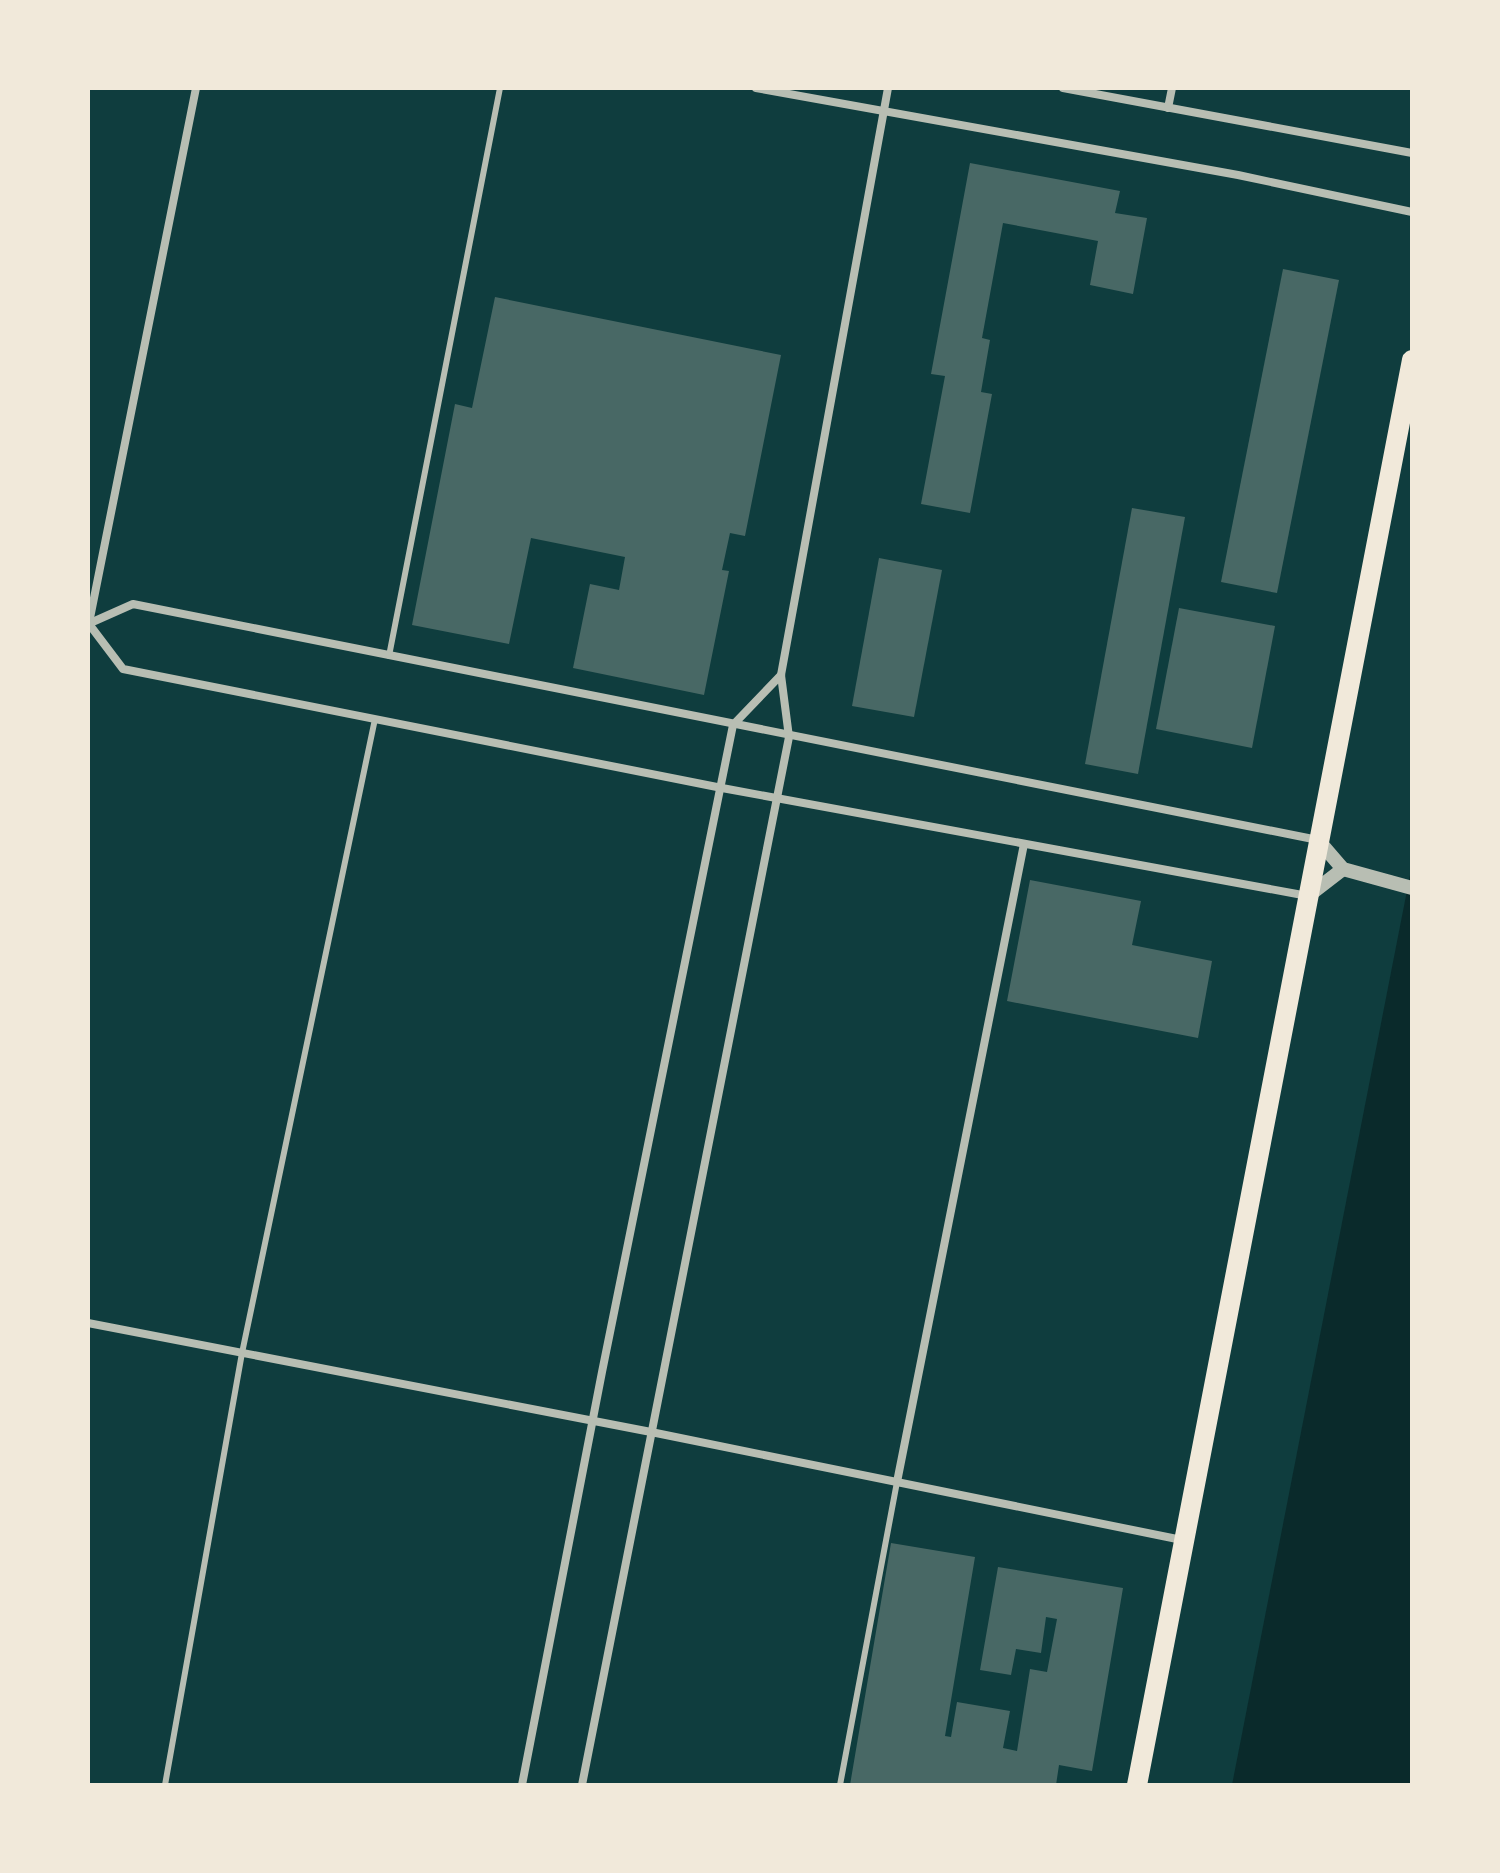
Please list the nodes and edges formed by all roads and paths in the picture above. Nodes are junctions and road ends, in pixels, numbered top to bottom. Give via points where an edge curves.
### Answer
1 (196, 88) edge
2 (500, 88) edge
3 (756, 88) edge
4 (888, 88) edge
5 (1063, 88) edge
6 (1172, 88) edge
7 (1168, 108) junction
8 (883, 113) junction
9 (1412, 153) edge
10 (1412, 212) edge
11 (1412, 360) edge
12 (88, 625) edge
13 (389, 656) junction
14 (781, 675) junction
15 (375, 719) junction
16 (733, 725) junction
17 (789, 737) junction
18 (722, 788) junction
19 (777, 798) junction
20 (1318, 840) junction
21 (1024, 844) junction
22 (1343, 869) junction
23 (1412, 888) edge
24 (1308, 896) junction
25 (88, 1323) edge
26 (242, 1353) junction
27 (593, 1421) junction
28 (651, 1432) junction
29 (897, 1482) junction
30 (1185, 1541) junction
31 (165, 1785) edge
32 (522, 1785) edge
33 (582, 1785) edge
34 (840, 1785) edge
35 (1137, 1785) edge

1 - 12 street
2 - 13 lane
3 - 8 street
4 - 8 street
5 - 7 street
6 - 7 street
7 - 9 street
8 - 10 street via 1238,175
8 - 14 street
11 - 20 main road
12 - 13 street via 133,604
12 - 15 street via 123,669
13 - 16 street
14 - 16 street
14 - 17 street
15 - 18 street
15 - 26 lane
16 - 17 street
16 - 18 street
17 - 19 street
17 - 20 street
18 - 19 street
18 - 27 street
19 - 21 street
19 - 28 street
20 - 22 street
20 - 24 main road
21 - 24 street
21 - 29 street
22 - 23 street
22 - 24 street
24 - 30 main road
25 - 26 street
26 - 27 street
26 - 31 lane
27 - 28 street
27 - 32 street
28 - 29 street
28 - 33 street
29 - 30 street
29 - 34 lane
30 - 35 main road

